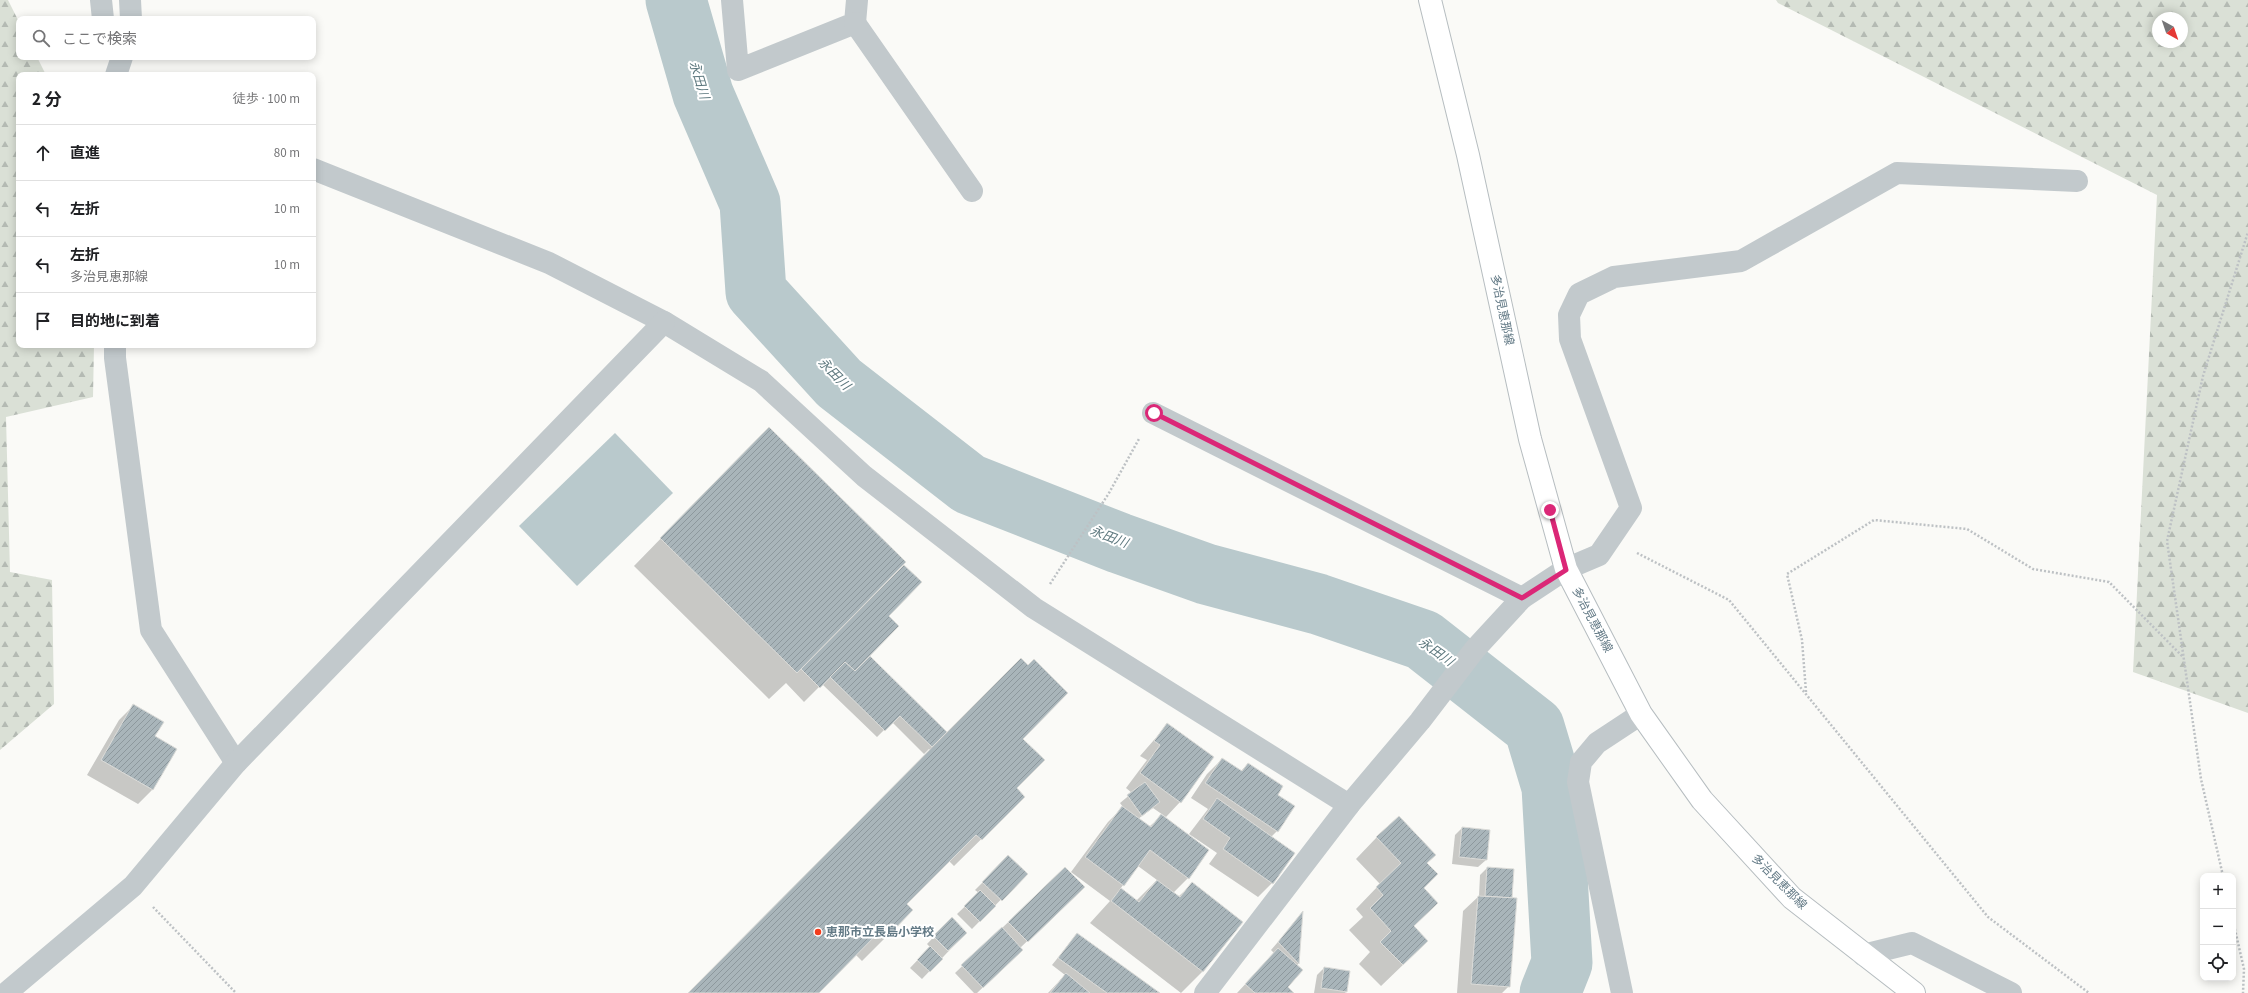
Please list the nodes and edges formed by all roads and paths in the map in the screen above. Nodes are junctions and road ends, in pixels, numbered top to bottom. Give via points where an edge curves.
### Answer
1 (100, 0) edge
2 (130, 0) edge
3 (732, 0) edge
4 (857, 0) edge
5 (1430, 0) edge
6 (103, 16) edge
7 (131, 16) edge
8 (856, 23) junction
9 (108, 60) edge
10 (121, 60) edge
11 (110, 72) edge
12 (117, 72) edge
13 (316, 170) edge
14 (2077, 181) dead end
15 (972, 191) dead end
16 (2248, 232) edge
17 (664, 322) junction
18 (115, 348) edge
19 (1154, 413) joint
20 (1609, 539) junction
21 (1063, 564) dead end
22 (1566, 570) junction
23 (1522, 598) junction
24 (2184, 657) junction
25 (1806, 692) junction
26 (1641, 714) junction
27 (236, 763) junction
28 (1349, 805) junction
29 (2222, 873) edge
30 (133, 886) junction
31 (2236, 934) edge
32 (1863, 955) junction
33 (6, 993) edge
34 (236, 993) edge
35 (1205, 993) edge
36 (1622, 993) edge
37 (1914, 993) edge
38 (2011, 993) edge
39 (2089, 993) edge
40 (2244, 993) edge

1 - 6 street
2 - 7 street
3 - 8 street via 738,70
4 - 8 street
5 - 22 main road, 多治見恵那線 via 1468,155 1530,439
8 - 15 street
9 - 11 street
10 - 12 street
13 - 17 street via 549,263
14 - 20 street via 1897,173 1741,261 1614,277 1579,294 1569,315 1570,339 1631,508
16 - 24 path via 2204,376 2167,541
17 - 27 street
17 - 28 street via 761,381 864,476 1034,608
18 - 27 street via 151,630
19 - 21 path via 1109,493
19 - 23 street
20 - 22 street via 1599,554
20 - 25 path via 1729,600
22 - 23 street
22 - 26 main road, 多治見恵那線
23 - 28 street via 1475,649
24 - 25 path via 2109,582 2033,569 1967,529 1874,520 1787,574 1802,640
24 - 29 path via 2201,778
25 - 39 path via 1988,917
26 - 32 main road, 多治見恵那線 via 1702,800 1792,898
26 - 36 street via 1597,743 1581,762 1578,782
27 - 30 street
28 - 35 street
30 - 33 street
30 - 34 path
31 - 40 path via 2244,969
32 - 37 main road, 多治見恵那線
32 - 38 street via 1912,943

